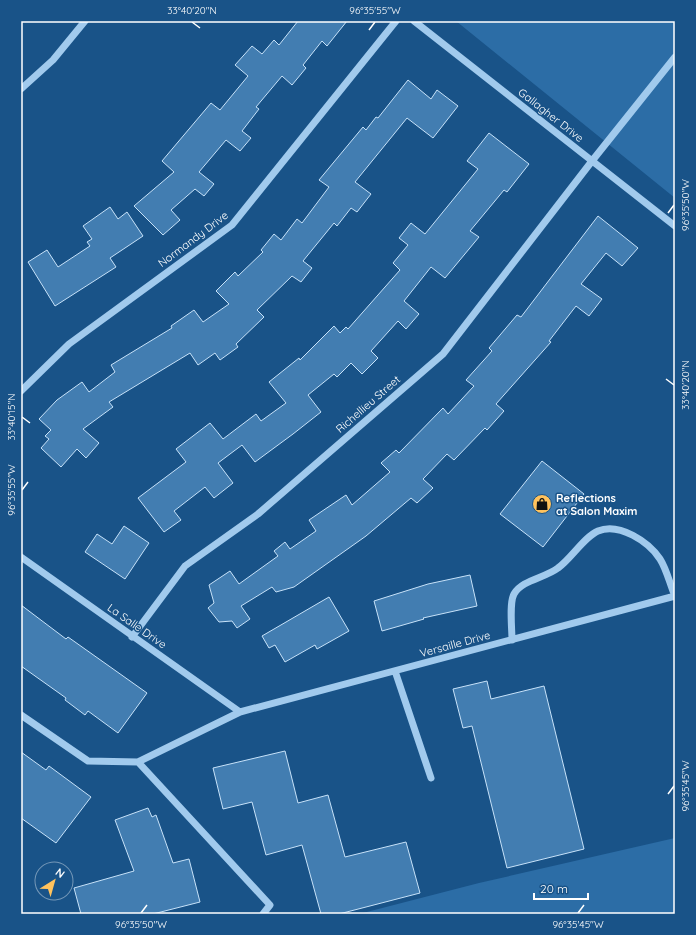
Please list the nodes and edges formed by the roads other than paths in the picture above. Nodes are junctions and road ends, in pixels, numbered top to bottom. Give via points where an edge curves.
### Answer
1 (85, 21) edge
2 (396, 21) edge
3 (414, 21) edge
4 (675, 57) edge
5 (21, 89) edge
6 (592, 161) junction
7 (675, 226) edge
8 (21, 391) edge
9 (21, 557) edge
10 (675, 596) edge
11 (132, 637) junction
12 (512, 640) junction
13 (395, 671) junction
14 (240, 712) junction
15 (21, 715) edge
16 (138, 762) junction
17 (431, 778) dead end
18 (263, 914) edge

1 - 5 street via 53,60
2 - 8 street, Normandy Drive via 232,225 69,344
3 - 6 street, Gallagher Drive
4 - 6 street, Richellieu Street
6 - 7 street, Gallagher Drive
6 - 11 street, Richellieu Street via 443,354 258,514 185,566
9 - 11 street, La Salle Drive
10 - 12 street, Versaille Drive
10 - 12 street via 661,560 651,548 628,533 605,529 590,536 556,570 517,590 512,600
11 - 14 street, La Salle Drive
12 - 13 street, Versaille Drive
13 - 14 street, Versaille Drive
13 - 17 street
14 - 16 street, Versaille Drive
15 - 16 street via 88,761
16 - 18 street via 270,905

